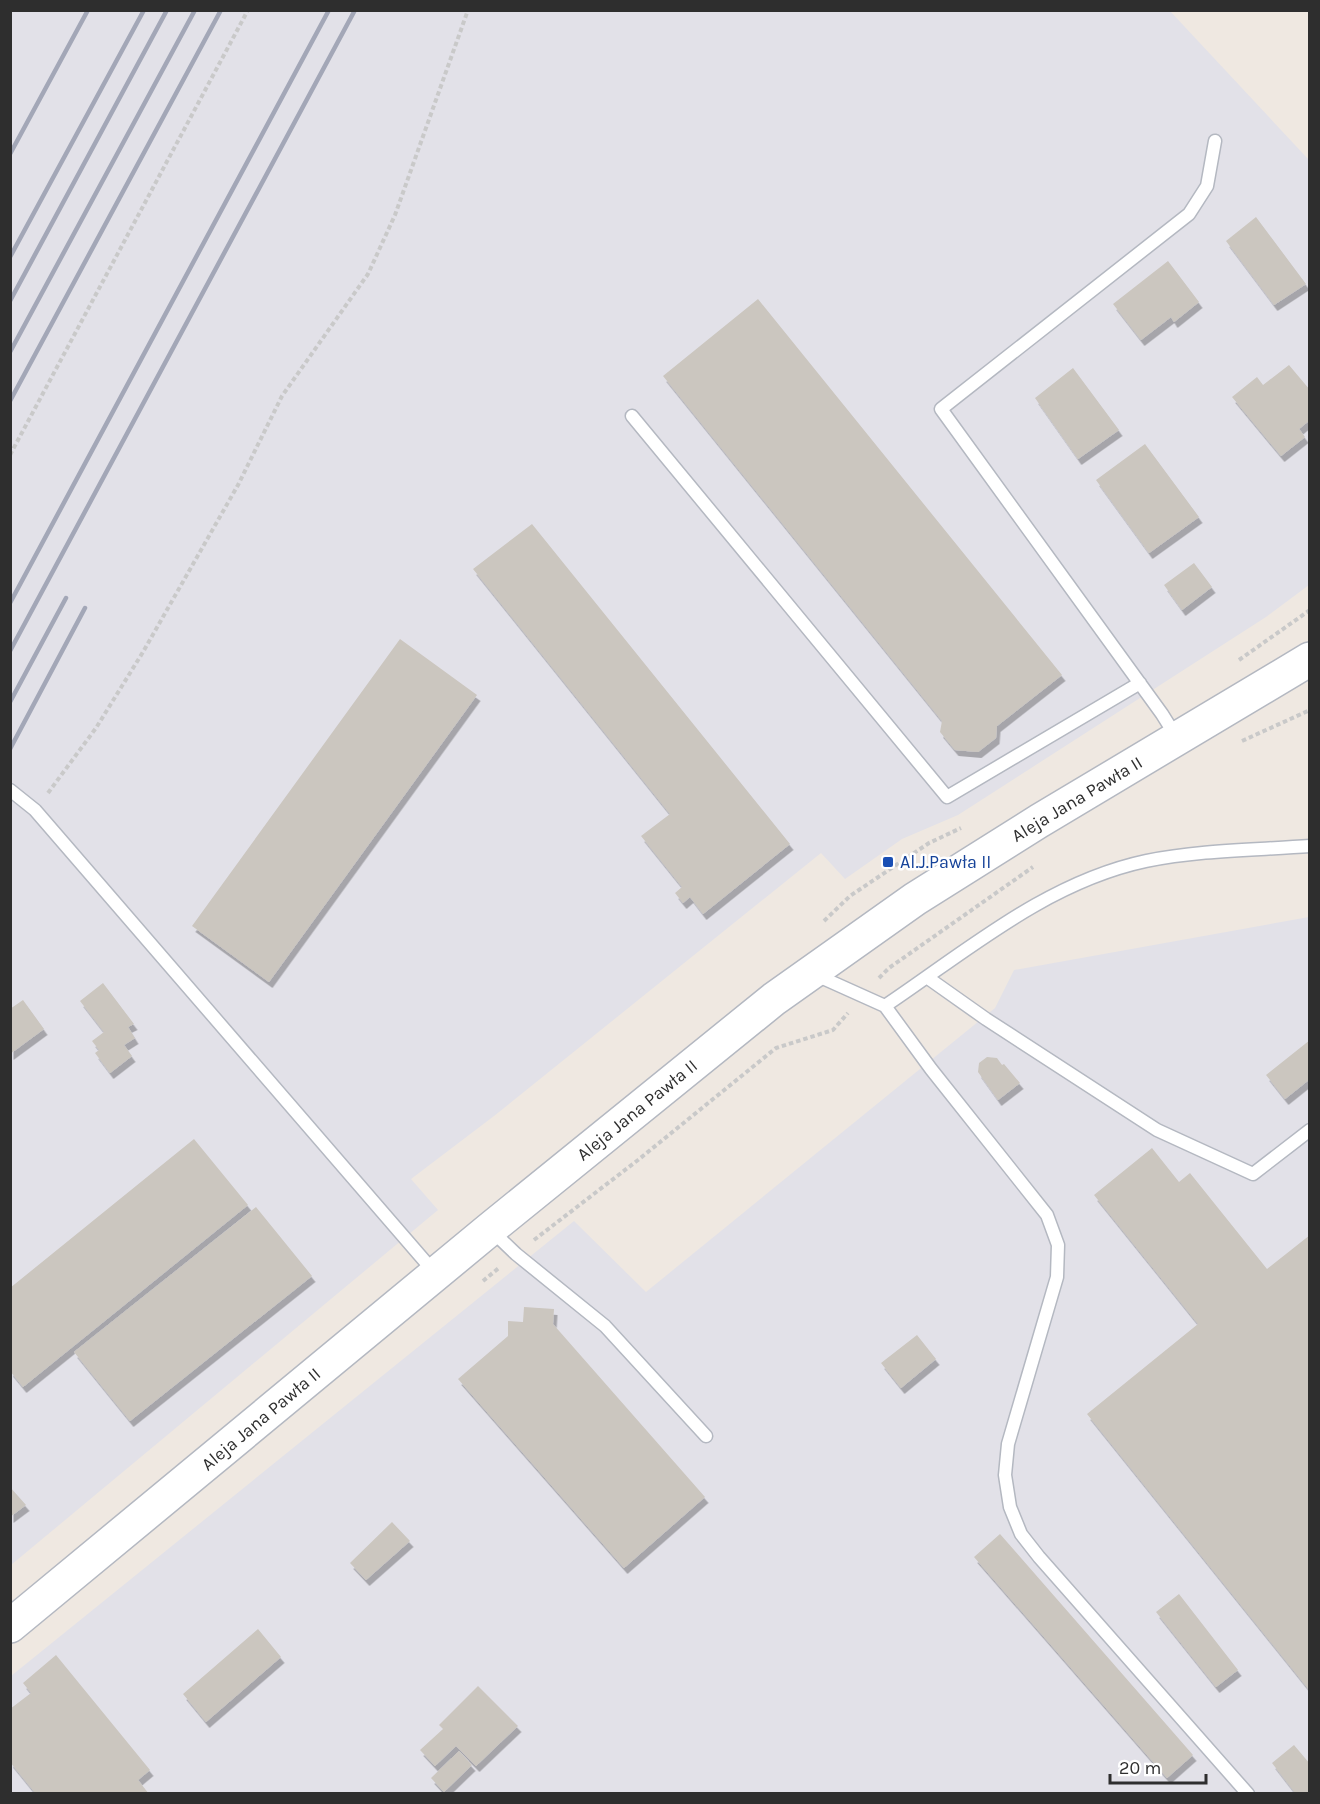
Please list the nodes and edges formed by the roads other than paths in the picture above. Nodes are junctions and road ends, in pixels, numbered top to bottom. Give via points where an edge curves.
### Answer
1 (1215, 141) dead end
2 (632, 416) dead end
3 (1310, 659) edge
4 (1140, 683) junction
5 (1178, 739) junction
6 (10, 790) edge
7 (1310, 846) edge
8 (811, 972) junction
9 (928, 978) junction
10 (885, 1006) junction
11 (1310, 1130) edge
12 (490, 1229) junction
13 (436, 1274) junction
14 (706, 1436) dead end
15 (10, 1626) edge
16 (1248, 1794) edge

1 - 4 lane via 1207,186 1189,214 941,409
2 - 4 lane via 947,797
3 - 5 main road, Aleja Jana Pawła II
4 - 5 lane
5 - 8 main road, Aleja Jana Pawła II via 915,899
6 - 13 lane via 35,810
7 - 9 lane via 1146,861 1086,879 1022,912
8 - 10 lane
8 - 12 main road, Aleja Jana Pawła II
9 - 10 lane
9 - 11 lane via 1157,1130 1253,1174
10 - 16 lane via 1047,1215 1058,1245 1057,1277 1008,1444 1005,1475 1010,1507 1021,1534
12 - 13 main road, Aleja Jana Pawła II
12 - 14 lane via 605,1326
13 - 15 main road, Aleja Jana Pawła II

